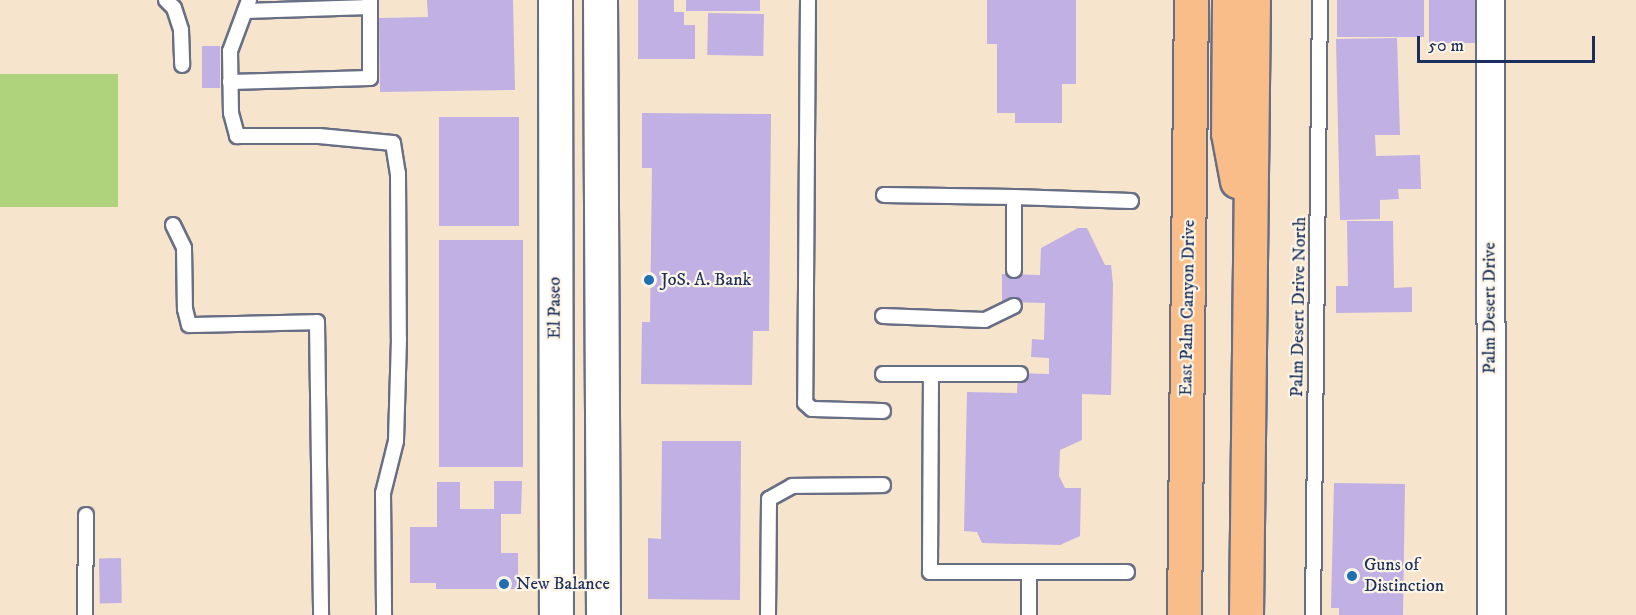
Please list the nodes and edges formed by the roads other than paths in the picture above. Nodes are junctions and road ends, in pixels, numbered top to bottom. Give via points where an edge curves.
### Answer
1 (166, 0) edge
2 (555, 0) edge
3 (600, 0) edge
4 (808, 0) edge
5 (1191, 0) edge
6 (1229, 0) edge
7 (1253, 0) edge
8 (1320, 0) edge
9 (1490, 0) edge
10 (370, 4) edge
11 (247, 5) edge
12 (182, 65) dead end
13 (230, 82) junction
14 (884, 195) dead end
15 (1014, 197) junction
16 (1131, 201) dead end
17 (1250, 222) junction
18 (173, 225) dead end
19 (1014, 270) dead end
20 (1014, 306) dead end
21 (883, 316) dead end
22 (883, 374) dead end
23 (931, 374) junction
24 (1020, 374) dead end
25 (883, 411) dead end
26 (883, 485) dead end
27 (86, 515) dead end
28 (1029, 572) junction
29 (1127, 572) dead end
30 (85, 615) edge
31 (321, 615) edge
32 (384, 615) edge
33 (556, 615) edge
34 (603, 615) edge
35 (768, 615) edge
36 (1029, 615) edge
37 (1184, 615) edge
38 (1246, 615) edge
39 (1313, 615) edge
40 (1491, 615) edge

1 - 12 lane via 174,8 181,30
2 - 33 street, El Paseo
3 - 34 street
4 - 25 lane via 805,403 812,409
5 - 37 main road, East Palm Canyon Drive
6 - 17 main road via 1228,133 1232,168
7 - 17 main road
8 - 39 lane, Palm Desert Drive North
9 - 40 street, Palm Desert Drive
10 - 11 lane
10 - 13 lane via 370,78
11 - 13 lane via 230,51
13 - 32 lane via 237,136 319,135 393,143 398,173 399,339 396,441 383,493
14 - 15 lane
15 - 16 lane
15 - 19 lane
17 - 38 main road
18 - 31 lane via 184,248 189,325 317,322
20 - 21 lane via 985,320
22 - 23 lane
23 - 24 lane
23 - 28 lane via 930,572
26 - 35 lane via 792,486 769,499
27 - 30 lane
28 - 29 lane
28 - 36 lane

